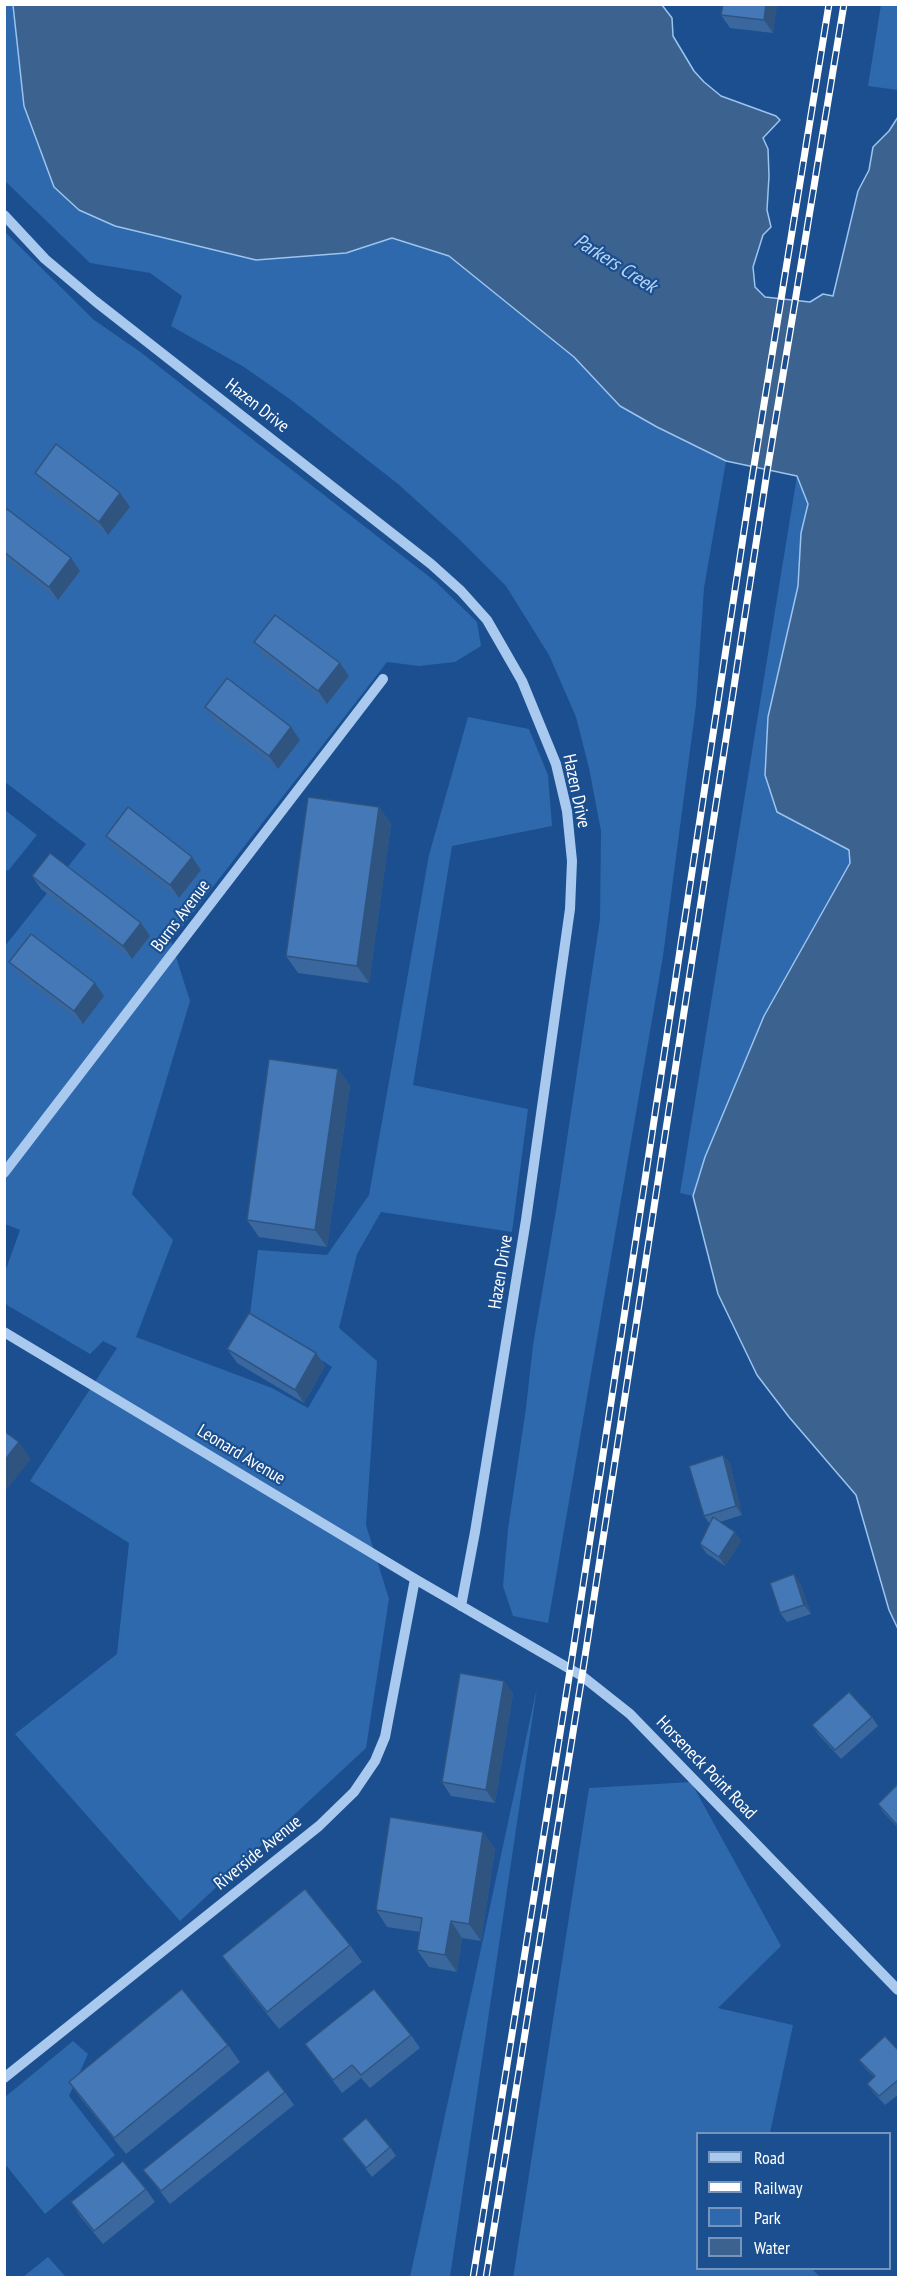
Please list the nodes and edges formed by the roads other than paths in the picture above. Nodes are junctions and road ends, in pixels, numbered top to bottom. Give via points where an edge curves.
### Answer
1 (4, 214) edge
2 (383, 679) dead end
3 (4, 1173) edge
4 (4, 1332) edge
5 (415, 1579) junction
6 (461, 1606) junction
7 (898, 1990) edge
8 (4, 2078) edge

1 - 6 street, Hazen Drive via 45,259 432,564 460,591 487,620 522,681 556,764 573,861 570,909 524,1231
2 - 3 street, Burns Avenue
4 - 5 street, Leonard Avenue
5 - 6 street, Leonard Avenue
5 - 8 street, Riverside Avenue via 385,1737 375,1761 354,1792 319,1826
6 - 7 street, Horseneck Point Road via 582,1676 630,1714

